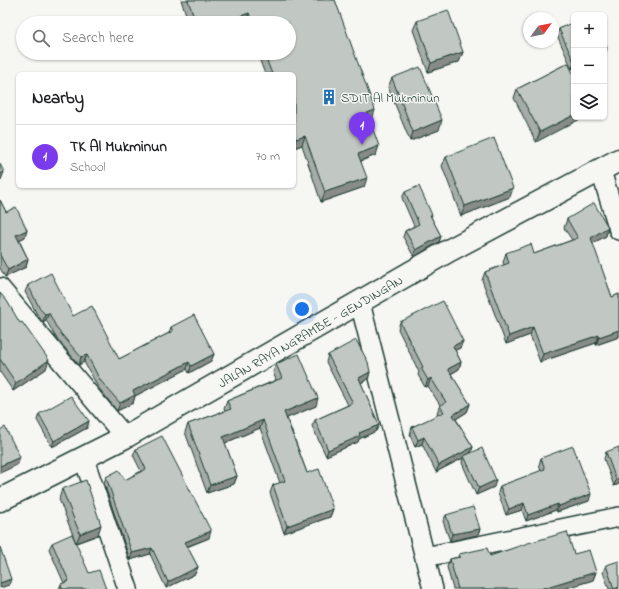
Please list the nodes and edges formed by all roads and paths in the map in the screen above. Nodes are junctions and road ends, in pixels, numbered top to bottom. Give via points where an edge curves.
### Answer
1 (610, 166) edge
2 (619, 230) edge
3 (0, 288) edge
4 (360, 303) junction
5 (125, 438) junction
6 (84, 459) junction
7 (0, 500) edge
8 (619, 518) edge
9 (425, 557) junction
10 (128, 589) edge
11 (433, 589) edge

1 - 2 street
1 - 4 main road, JALAN RAYA NGRAMBE - GENDINGAN via 450,250
3 - 5 street
4 - 5 main road, JALAN RAYA NGRAMBE - GENDINGAN
4 - 9 street
5 - 6 main road, JALAN RAYA NGRAMBE - GENDINGAN
6 - 7 main road, JALAN RAYA NGRAMBE - GENDINGAN
6 - 10 street
8 - 9 street
9 - 11 street

